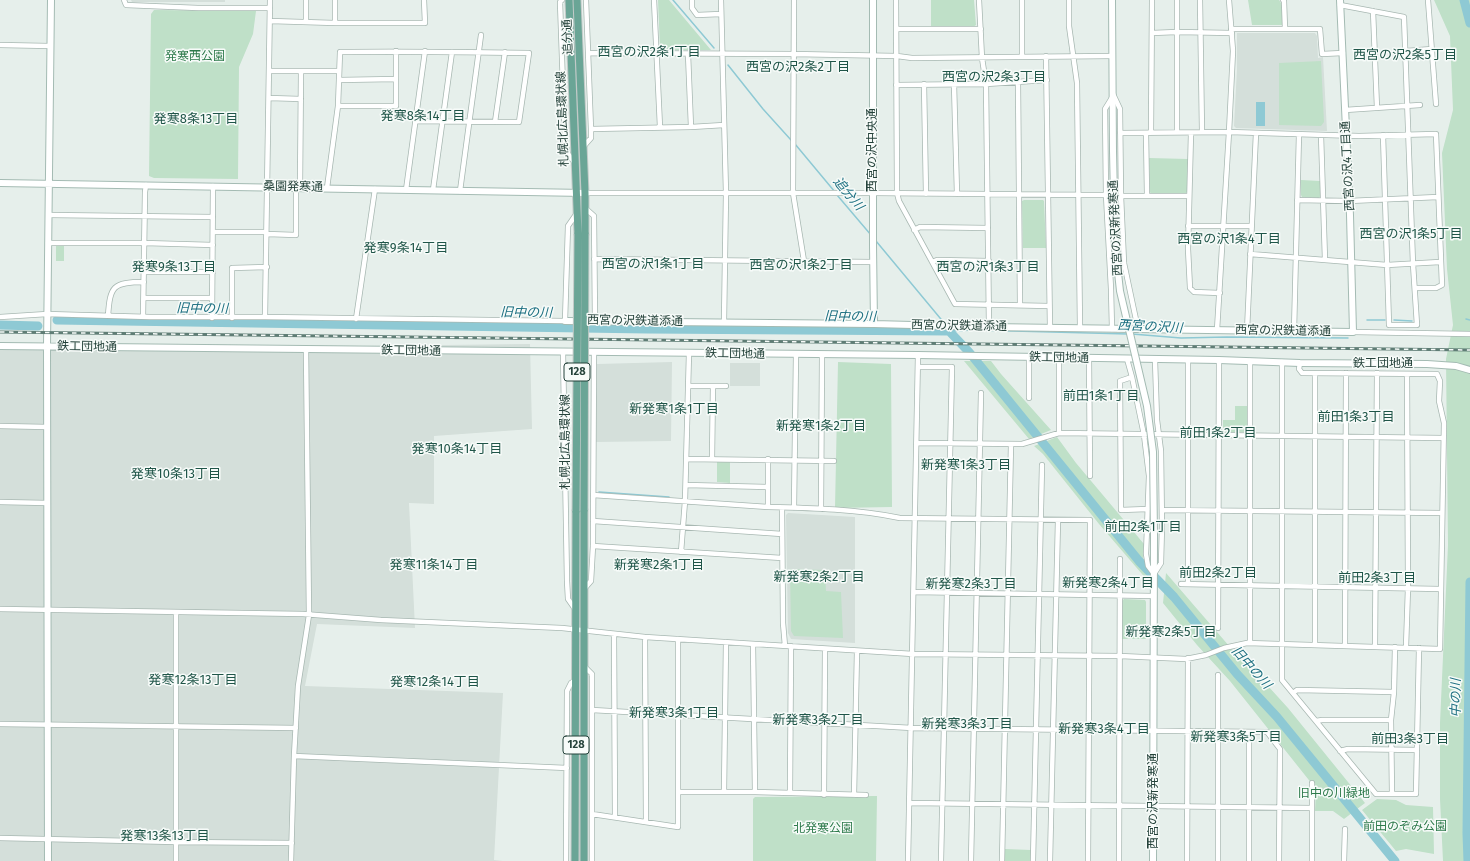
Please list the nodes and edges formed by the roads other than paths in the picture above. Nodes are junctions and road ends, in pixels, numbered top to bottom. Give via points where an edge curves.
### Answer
1 (51, 0) edge
2 (124, 0) edge
3 (270, 0) edge
4 (306, 0) edge
5 (335, 0) edge
6 (424, 0) edge
7 (562, 0) edge
8 (569, 0) edge
9 (578, 0) edge
10 (586, 0) edge
11 (654, 0) edge
12 (692, 0) edge
13 (721, 0) edge
14 (794, 0) edge
15 (873, 0) edge
16 (896, 0) edge
17 (979, 0) edge
18 (1022, 0) edge
19 (1069, 0) edge
20 (1112, 0) edge
21 (1152, 0) edge
22 (1176, 0) edge
23 (1200, 0) edge
24 (1229, 0) edge
25 (1282, 0) edge
26 (1428, 0) edge
27 (1340, 2) edge
28 (270, 8) junction
29 (1373, 11) junction
30 (721, 14) junction
31 (270, 21) junction
32 (306, 22) junction
33 (335, 23) junction
34 (897, 29) junction
35 (981, 29) junction
36 (1285, 29) junction
37 (1231, 31) junction
38 (1176, 32) junction
39 (1152, 33) junction
40 (1200, 33) junction
41 (481, 35) dead end
42 (0, 45) edge
43 (50, 46) junction
44 (1432, 49) junction
45 (396, 51) junction
46 (425, 51) junction
47 (1406, 51) junction
48 (452, 52) junction
49 (479, 52) junction
50 (505, 52) junction
51 (1343, 53) junction
52 (588, 54) junction
53 (657, 54) junction
54 (688, 54) junction
55 (722, 54) junction
56 (793, 54) junction
57 (873, 55) junction
58 (897, 56) junction
59 (1022, 56) junction
60 (1046, 56) junction
61 (1073, 56) junction
62 (1112, 56) junction
63 (982, 58) junction
64 (269, 71) junction
65 (301, 71) junction
66 (339, 71) junction
67 (396, 79) junction
68 (339, 80) junction
69 (1047, 80) junction
70 (1018, 82) junction
71 (924, 84) junction
72 (954, 84) junction
73 (986, 84) junction
74 (896, 85) junction
75 (1113, 94) junction
76 (269, 98) junction
77 (301, 99) junction
78 (1436, 104) dead end
79 (1420, 105) dead end
80 (338, 106) junction
81 (1408, 106) junction
82 (1378, 108) junction
83 (1345, 110) junction
84 (416, 121) junction
85 (443, 121) junction
86 (470, 122) junction
87 (495, 122) junction
88 (724, 125) junction
89 (660, 127) junction
90 (691, 127) junction
91 (591, 128) junction
92 (1149, 132) junction
93 (1177, 132) junction
94 (1202, 132) junction
95 (1230, 132) junction
96 (1120, 133) junction
97 (1191, 133) junction
98 (1256, 133) junction
99 (1299, 134) junction
100 (1321, 134) junction
101 (1383, 135) junction
102 (1409, 135) junction
103 (1346, 136) junction
104 (583, 147) junction
105 (576, 164) junction
106 (0, 183) edge
107 (49, 183) junction
108 (146, 185) junction
109 (213, 186) junction
110 (267, 187) junction
111 (298, 188) junction
112 (327, 188) junction
113 (375, 189) junction
114 (406, 190) junction
115 (433, 190) junction
116 (460, 191) junction
117 (577, 192) junction
118 (585, 193) junction
119 (726, 193) junction
120 (793, 193) junction
121 (873, 193) junction
122 (897, 193) junction
123 (926, 194) junction
124 (957, 194) junction
125 (988, 194) junction
126 (1018, 194) junction
127 (1048, 195) junction
128 (1079, 195) junction
129 (1106, 195) junction
130 (1147, 195) junction
131 (1121, 196) junction
132 (1189, 196) junction
133 (1438, 197) junction
134 (1411, 199) junction
135 (1297, 200) junction
136 (1385, 200) junction
137 (1324, 201) junction
138 (1349, 201) junction
139 (585, 208) junction
140 (578, 213) junction
141 (49, 215) junction
142 (144, 216) junction
143 (213, 217) junction
144 (1188, 226) junction
145 (1224, 226) junction
146 (1251, 226) junction
147 (988, 228) junction
148 (914, 230) junction
149 (213, 232) junction
150 (266, 233) junction
151 (581, 234) junction
152 (48, 243) junction
153 (144, 243) junction
154 (213, 245) junction
155 (1250, 254) junction
156 (1296, 258) junction
157 (594, 259) junction
158 (725, 260) junction
159 (1326, 260) junction
160 (804, 261) junction
161 (989, 261) junction
162 (873, 262) junction
163 (932, 262) junction
164 (1440, 262) junction
165 (1351, 263) junction
166 (1413, 264) junction
167 (1387, 265) junction
168 (266, 267) junction
169 (144, 272) junction
170 (212, 272) junction
171 (144, 282) junction
172 (1415, 288) junction
173 (1220, 293) junction
174 (144, 298) junction
175 (212, 298) junction
176 (989, 304) junction
177 (1020, 305) junction
178 (1049, 306) junction
179 (47, 314) junction
180 (0, 316) edge
181 (108, 316) junction
182 (143, 317) junction
183 (265, 317) junction
184 (212, 318) junction
185 (232, 318) junction
186 (356, 319) junction
187 (565, 321) junction
188 (595, 321) junction
189 (724, 322) junction
190 (874, 324) junction
191 (990, 327) junction
192 (1050, 328) junction
193 (1080, 328) junction
194 (1112, 329) junction
195 (1138, 329) junction
196 (1217, 330) junction
197 (1247, 331) junction
198 (1294, 331) junction
199 (1353, 332) junction
200 (1470, 334) edge
201 (0, 346) edge
202 (47, 346) junction
203 (306, 350) junction
204 (563, 352) junction
205 (594, 352) junction
206 (689, 353) junction
207 (796, 354) junction
208 (822, 354) junction
209 (918, 355) junction
210 (1029, 357) junction
211 (1059, 358) junction
212 (1089, 358) junction
213 (1127, 359) junction
214 (1155, 360) junction
215 (1188, 360) junction
216 (1220, 360) junction
217 (1250, 361) junction
218 (1282, 362) junction
219 (1300, 363) junction
220 (919, 367) junction
221 (1470, 370) edge
222 (1315, 373) junction
223 (1346, 373) junction
224 (1377, 373) junction
225 (1407, 374) junction
226 (1132, 377) junction
227 (688, 386) junction
228 (713, 386) junction
229 (726, 386) dead end
230 (981, 393) dead end
231 (1029, 398) dead end
232 (0, 426) edge
233 (47, 427) junction
234 (1059, 433) junction
235 (1090, 434) junction
236 (1120, 434) junction
237 (1144, 435) junction
238 (1159, 435) junction
239 (1188, 435) junction
240 (1219, 435) junction
241 (1249, 436) junction
242 (1282, 436) junction
243 (1314, 437) junction
244 (1346, 437) junction
245 (1377, 438) junction
246 (1408, 438) junction
247 (1444, 438) junction
248 (917, 443) junction
249 (950, 444) junction
250 (980, 444) junction
251 (1011, 444) junction
252 (686, 459) junction
253 (712, 459) junction
254 (768, 459) junction
255 (795, 459) junction
256 (822, 460) junction
257 (834, 461) dead end
258 (1042, 465) dead end
259 (1090, 476) dead end
260 (686, 484) junction
261 (768, 487) junction
262 (594, 495) junction
263 (685, 501) junction
264 (0, 502) edge
265 (47, 503) junction
266 (768, 508) junction
267 (782, 508) junction
268 (794, 508) junction
269 (821, 509) junction
270 (1148, 509) junction
271 (580, 510) junction
272 (1162, 510) junction
273 (1188, 510) junction
274 (1219, 510) junction
275 (1249, 510) junction
276 (1282, 511) junction
277 (1315, 511) junction
278 (1346, 512) junction
279 (1376, 512) junction
280 (1407, 512) junction
281 (1442, 513) junction
282 (916, 518) junction
283 (949, 518) junction
284 (979, 518) junction
285 (1010, 519) junction
286 (1041, 519) junction
287 (1058, 520) junction
288 (593, 521) junction
289 (684, 526) junction
290 (782, 534) junction
291 (593, 546) junction
292 (682, 552) junction
293 (782, 558) junction
294 (1120, 559) dead end
295 (1154, 574) junction
296 (1181, 584) dead end
297 (1188, 584) junction
298 (1218, 585) junction
299 (1250, 586) junction
300 (1282, 587) junction
301 (1315, 587) junction
302 (1345, 588) junction
303 (1376, 588) junction
304 (1408, 588) junction
305 (584, 589) junction
306 (1440, 589) junction
307 (914, 592) junction
308 (947, 593) junction
309 (977, 593) junction
310 (1008, 594) junction
311 (1038, 594) junction
312 (1057, 594) junction
313 (1089, 594) junction
314 (1120, 595) junction
315 (1154, 596) junction
316 (0, 609) edge
317 (47, 609) junction
318 (576, 611) junction
319 (176, 613) junction
320 (309, 615) junction
321 (1218, 628) dead end
322 (576, 629) junction
323 (584, 630) junction
324 (614, 634) junction
325 (645, 637) junction
326 (678, 639) junction
327 (726, 642) junction
328 (1250, 643) junction
329 (1282, 643) junction
330 (753, 644) junction
331 (1314, 644) junction
332 (1345, 645) junction
333 (785, 646) junction
334 (791, 646) junction
335 (1376, 646) junction
336 (1395, 647) junction
337 (1406, 647) junction
338 (1419, 648) junction
339 (825, 649) junction
340 (857, 651) junction
341 (913, 654) junction
342 (946, 654) junction
343 (976, 655) junction
344 (1007, 655) junction
345 (1038, 655) junction
346 (1055, 656) junction
347 (1089, 656) junction
348 (1120, 656) junction
349 (1153, 657) junction
350 (1188, 658) junction
351 (584, 666) junction
352 (1218, 675) dead end
353 (576, 680) junction
354 (1394, 692) junction
355 (1293, 693) junction
356 (592, 710) junction
357 (615, 711) junction
358 (646, 712) junction
359 (678, 714) junction
360 (725, 717) junction
361 (754, 719) junction
362 (1392, 720) junction
363 (1316, 721) junction
364 (790, 722) junction
365 (0, 724) edge
366 (824, 724) junction
367 (48, 725) junction
368 (855, 726) junction
369 (176, 727) junction
370 (296, 728) junction
371 (912, 728) junction
372 (944, 729) junction
373 (975, 729) junction
374 (1006, 730) junction
375 (1036, 730) junction
376 (1054, 730) junction
377 (1089, 731) junction
378 (1120, 731) junction
379 (1154, 731) junction
380 (1187, 732) junction
381 (1218, 732) junction
382 (1249, 732) junction
383 (1391, 749) junction
384 (1417, 750) junction
385 (1340, 751) junction
386 (294, 756) junction
387 (567, 768) junction
388 (1312, 783) dead end
389 (678, 792) junction
390 (724, 792) junction
391 (756, 792) junction
392 (790, 793) junction
393 (824, 794) junction
394 (1392, 794) junction
395 (854, 795) junction
396 (866, 795) dead end
397 (910, 803) junction
398 (942, 803) junction
399 (973, 804) junction
400 (1004, 804) junction
401 (1034, 805) junction
402 (1052, 805) junction
403 (1088, 805) junction
404 (1119, 805) junction
405 (1153, 806) junction
406 (1187, 806) junction
407 (1218, 807) junction
408 (1249, 807) junction
409 (1279, 807) junction
410 (1312, 808) junction
411 (592, 814) junction
412 (615, 816) junction
413 (646, 822) junction
414 (1345, 829) dead end
415 (0, 838) edge
416 (48, 839) junction
417 (176, 842) junction
418 (292, 843) junction
419 (48, 861) edge
420 (176, 861) edge
421 (291, 861) edge
422 (566, 861) edge
423 (575, 861) edge
424 (584, 861) edge
425 (592, 861) edge
426 (908, 861) edge
427 (941, 861) edge
428 (971, 861) edge
429 (1002, 861) edge
430 (1033, 861) edge
431 (1050, 861) edge
432 (1088, 861) edge
433 (1119, 861) edge
434 (1153, 861) edge
435 (1187, 861) edge
436 (1218, 861) edge
437 (1249, 861) edge
438 (1279, 861) edge
439 (1312, 861) edge
440 (1344, 861) edge

1 - 43 street
2 - 28 street via 126,5
3 - 28 street
4 - 32 street
5 - 33 street
6 - 33 street via 425,22
7 - 105 street via 560,2 565,143 568,154
8 - 105 main road, 札幌北広島環状線 / 128
9 - 104 main road, 追分通 / 128
10 - 52 street
11 - 53 street
12 - 30 street via 692,8 697,15
13 - 30 street
14 - 56 street
15 - 57 street, 西宮の沢中央通
16 - 34 street
17 - 35 street
18 - 59 street
19 - 61 street
20 - 62 street, 西宮の沢新発寒通
21 - 39 street
22 - 38 street
23 - 40 street
24 - 37 street
25 - 36 street
26 - 44 street
27 - 29 street
27 - 51 street, 西宮の沢4丁目通
28 - 31 street
29 - 47 street via 1404,17
29 - 82 street
30 - 55 street
31 - 32 street
31 - 64 street
32 - 33 street
34 - 35 street
34 - 58 street
35 - 63 street
36 - 37 street
36 - 51 street via 1320,29 1322,54
37 - 40 street
37 - 95 street via 1233,51
38 - 39 street
38 - 40 street
38 - 93 street
39 - 92 street
40 - 94 street
41 - 49 street
42 - 43 street
43 - 107 street
44 - 47 street
44 - 78 street
45 - 46 street
45 - 66 street via 340,52
45 - 67 street
46 - 48 street
46 - 84 street
47 - 81 street
48 - 49 street
48 - 85 street
49 - 50 street
49 - 86 street
50 - 87 street
50 - 87 street via 529,53 519,122
51 - 83 street, 西宮の沢4丁目通
52 - 53 street
52 - 91 street
53 - 54 street
53 - 89 street
54 - 55 street
54 - 90 street
55 - 56 street
55 - 88 street
56 - 57 street
56 - 120 street
57 - 58 street
57 - 121 street, 西宮の沢中央通
58 - 63 street
58 - 74 street
59 - 60 street
59 - 63 street
60 - 61 street
60 - 69 street
61 - 62 street
61 - 128 street via 1077,83
62 - 75 street, 西宮の沢新発寒通
63 - 73 street
64 - 65 street
64 - 76 street
65 - 66 street
65 - 77 street
66 - 68 street
67 - 68 street
67 - 80 street via 396,106
68 - 80 street
69 - 70 street
69 - 127 street
70 - 73 street
70 - 126 street
71 - 72 street
71 - 74 street
71 - 123 street
72 - 73 street
72 - 124 street
73 - 125 street
74 - 122 street
75 - 96 street via 1120,109
75 - 129 street via 1106,109
75 - 295 street, 西宮の沢新発寒通, bridge via 1115,245 1120,291 1147,406 1153,452
76 - 77 street
76 - 110 street
77 - 111 street
79 - 81 street
80 - 112 street
81 - 82 street
81 - 102 street
82 - 83 street
83 - 103 street, 西宮の沢4丁目通
84 - 85 street
84 - 114 street
85 - 86 street
85 - 115 street
86 - 87 street
86 - 116 street
88 - 90 street
88 - 119 street
89 - 90 street
89 - 91 street
91 - 104 street via 591,138
92 - 93 street
92 - 96 street
92 - 130 street
93 - 97 street
94 - 95 street
94 - 97 street
95 - 98 street
95 - 145 street
96 - 131 street
97 - 132 street
98 - 99 street
98 - 146 street
99 - 100 street
99 - 135 street
100 - 103 street
100 - 137 street
101 - 102 street
101 - 103 street
101 - 136 street
102 - 133 street via 1436,134
102 - 134 street
103 - 138 street, 西宮の沢4丁目通
104 - 118 main road, 追分通 / 128
105 - 117 main road, 札幌北広島環状線 / 128
106 - 107 street, 桑園発寒通
107 - 108 street, 桑園発寒通
107 - 141 street
108 - 109 street, 桑園発寒通
108 - 142 street
109 - 110 street, 桑園発寒通
109 - 143 street
110 - 111 street, 桑園発寒通
110 - 150 street
111 - 112 street, 桑園発寒通
111 - 150 street via 296,234
112 - 113 street, 桑園発寒通
113 - 114 street, 桑園発寒通
113 - 186 street
114 - 115 street, 桑園発寒通
115 - 116 street, 桑園発寒通
116 - 117 street, 桑園発寒通
117 - 118 street, 桑園発寒通
117 - 140 main road, 札幌北広島環状線 / 128
118 - 119 street
118 - 139 main road, 札幌北広島環状線 / 128
119 - 120 street
119 - 158 street
120 - 121 street
120 - 160 street
121 - 122 street
121 - 162 street, 西宮の沢中央通
122 - 123 street
122 - 148 street
123 - 124 street
124 - 125 street
125 - 126 street
125 - 147 street
126 - 127 street
126 - 177 street
127 - 128 street
127 - 178 street
128 - 129 street
128 - 193 street
129 - 194 street
130 - 131 street
130 - 132 street
131 - 195 street via 1124,263
132 - 144 street
133 - 134 street
133 - 164 street
134 - 136 street
134 - 166 street
135 - 137 street
135 - 156 street
136 - 138 street
136 - 167 street
137 - 138 street
137 - 159 street
138 - 165 street, 西宮の沢4丁目通
139 - 151 main road, 札幌北広島環状線 / 128
139 - 157 street via 594,216
140 - 151 main road, 札幌北広島環状線 / 128
140 - 187 street via 568,226
141 - 142 street
141 - 152 street
142 - 143 street
142 - 153 street
143 - 149 street
144 - 145 street
144 - 173 street via 1190,288 1194,292
145 - 146 street
145 - 173 street
146 - 155 street
147 - 148 street via 920,227
147 - 161 street
148 - 163 street
149 - 150 street
149 - 154 street
150 - 168 street
151 - 271 main road, 札幌北広島環状線 / 128, bridge
152 - 153 street
152 - 179 street
153 - 154 street
153 - 169 street
154 - 170 street
155 - 156 street
155 - 197 street
156 - 159 street
156 - 198 street
157 - 158 street
157 - 188 street
158 - 160 street
158 - 189 street
159 - 165 street
160 - 162 street
161 - 163 street
161 - 176 street
162 - 190 street, 西宮の沢中央通
163 - 176 street via 955,304
164 - 166 street
164 - 172 street via 1442,285 1436,288
165 - 167 street
165 - 199 street, 西宮の沢4丁目通
166 - 167 street
166 - 172 street
167 - 172 street via 1389,325 1417,325
168 - 183 street
168 - 185 street via 232,268
169 - 170 street
169 - 171 street
170 - 175 street
171 - 174 street
171 - 181 street via 128,282 116,286 109,298
173 - 196 street
174 - 175 street
174 - 182 street
175 - 184 street
176 - 177 street
176 - 191 street
177 - 178 street
178 - 192 street
179 - 180 street
179 - 181 street
179 - 202 street
181 - 182 street
182 - 184 street
183 - 185 street
183 - 186 street
184 - 185 street
186 - 187 street
187 - 188 street, 西宮の沢鉄道添通
188 - 189 street, 西宮の沢鉄道添通
189 - 190 street, 西宮の沢鉄道添通
190 - 191 street, 西宮の沢鉄道添通
191 - 192 street, 西宮の沢鉄道添通
192 - 193 street, 西宮の沢鉄道添通
193 - 194 street, 西宮の沢鉄道添通
194 - 195 street, 西宮の沢鉄道添通
195 - 196 street, 西宮の沢鉄道添通
196 - 197 street, 西宮の沢鉄道添通
197 - 198 street, 西宮の沢鉄道添通
198 - 199 street, 西宮の沢鉄道添通
199 - 200 street
201 - 202 street, 鉄工団地通
202 - 203 street, 鉄工団地通
202 - 233 street
203 - 204 street, 鉄工団地通
203 - 320 street
204 - 205 street, 鉄工団地通
204 - 318 street via 567,581 568,599
205 - 206 street, 鉄工団地通
205 - 262 street
206 - 207 street, 鉄工団地通
206 - 227 street
207 - 208 street, 鉄工団地通
207 - 255 street
208 - 209 street, 鉄工団地通
208 - 256 street
209 - 210 street, 鉄工団地通
209 - 220 street
210 - 211 street, 鉄工団地通
210 - 231 street
211 - 212 street, 鉄工団地通
211 - 234 street
212 - 213 street, 鉄工団地通
212 - 235 street
213 - 214 street, 鉄工団地通
213 - 226 street
214 - 215 street, 鉄工団地通
214 - 238 street
215 - 216 street, 鉄工団地通
215 - 239 street
216 - 217 street, 鉄工団地通
216 - 240 street
217 - 218 street, 鉄工団地通
217 - 241 street
218 - 219 street, 鉄工団地通
218 - 242 street
219 - 221 street, 鉄工団地通 via 1427,364 1456,366
219 - 222 street via 1299,369 1302,373
220 - 248 street
220 - 249 street via 952,367
222 - 223 street
222 - 243 street
223 - 224 street
223 - 244 street
224 - 225 street
224 - 245 street
225 - 246 street
225 - 247 street via 1437,374 1440,381 1439,401 1444,423
226 - 236 street via 1120,381
226 - 237 street
227 - 228 street
227 - 252 street
228 - 229 street
228 - 253 street
230 - 250 street
232 - 233 street
233 - 265 street
234 - 235 street
234 - 251 street via 1026,444
235 - 236 street
235 - 259 street
236 - 237 street
236 - 270 street via 1121,510
237 - 238 street
237 - 270 street via 1149,476
238 - 239 street
238 - 272 street
239 - 240 street
239 - 273 street
240 - 241 street
240 - 274 street
241 - 242 street
241 - 275 street
242 - 243 street
242 - 276 street
243 - 244 street
243 - 277 street
244 - 245 street
244 - 278 street
245 - 246 street
245 - 279 street
246 - 247 street
246 - 280 street
247 - 281 street
248 - 249 street
248 - 282 street
249 - 250 street
249 - 283 street
250 - 251 street
250 - 284 street
251 - 285 street
252 - 253 street
252 - 260 street
253 - 254 street
254 - 255 street
254 - 261 street
255 - 256 street
255 - 268 street
256 - 257 street
256 - 269 street
258 - 286 street
260 - 261 street
260 - 263 street
261 - 266 street
262 - 263 street
262 - 288 street
263 - 266 street
263 - 289 street
264 - 265 street
265 - 317 street
266 - 267 street
267 - 268 street
267 - 290 street
268 - 269 street
269 - 282 street
270 - 295 street via 1147,558 1148,566
271 - 305 main road, 札幌北広島環状線 / 128
271 - 318 main road, 札幌北広島環状線 / 128
272 - 273 street
272 - 295 street via 1161,563
273 - 274 street
273 - 297 street
274 - 275 street
274 - 298 street
275 - 276 street
275 - 299 street
276 - 277 street
276 - 300 street
277 - 278 street
277 - 301 street
278 - 279 street
278 - 302 street
279 - 280 street
279 - 303 street
280 - 281 street
280 - 304 street
281 - 306 street
282 - 283 street
282 - 307 street
283 - 284 street
283 - 308 street
284 - 285 street
284 - 309 street
285 - 286 street
285 - 310 street
286 - 287 street
286 - 311 street
287 - 312 street
287 - 313 street via 1090,520
288 - 289 street
288 - 291 street
289 - 290 street
289 - 292 street
290 - 293 street
291 - 292 street
291 - 305 street via 592,581
292 - 293 street
293 - 333 street
294 - 314 street
295 - 315 street, 西宮の沢新発寒通
296 - 297 street
297 - 298 street
298 - 299 street
298 - 321 street
299 - 300 street
299 - 328 street
300 - 301 street
300 - 329 street
301 - 302 street
301 - 331 street
302 - 303 street
302 - 332 street
303 - 304 street
303 - 335 street
304 - 306 street
304 - 337 street
305 - 323 main road, 札幌北広島環状線 / 128
306 - 338 street via 1440,649
307 - 308 street
307 - 341 street
308 - 309 street
308 - 342 street
309 - 310 street
309 - 343 street
310 - 311 street
310 - 344 street
311 - 312 street
311 - 345 street
312 - 313 street
312 - 346 street
313 - 314 street
313 - 347 street
314 - 315 street
314 - 348 street
315 - 349 street, 西宮の沢新発寒通
316 - 317 street
317 - 319 street
317 - 367 street
318 - 322 main road, 札幌北広島環状線 / 128
319 - 320 street
319 - 369 street
320 - 322 street
320 - 370 street via 298,686
322 - 323 street
322 - 353 main road, 札幌北広島環状線 / 128
323 - 324 street
323 - 351 main road, 札幌北広島環状線 / 128
324 - 325 street
324 - 357 street
325 - 326 street
325 - 358 street
326 - 327 street
326 - 359 street
327 - 330 street
327 - 360 street
328 - 329 street
328 - 350 street
329 - 331 street
329 - 355 street via 1282,680
330 - 333 street
330 - 361 street
331 - 332 street
332 - 335 street
333 - 334 street
334 - 339 street
334 - 364 street
335 - 336 street
336 - 337 street
336 - 354 street
337 - 338 street
338 - 384 street
339 - 340 street
339 - 366 street
340 - 341 street
340 - 368 street
341 - 342 street
341 - 371 street
342 - 343 street
342 - 372 street
343 - 344 street
343 - 373 street
344 - 345 street
344 - 374 street
345 - 346 street
345 - 375 street
346 - 347 street
346 - 376 street
347 - 348 street
347 - 377 street
348 - 349 street
348 - 378 street
349 - 350 street
349 - 379 street, 西宮の沢新発寒通
350 - 380 street
351 - 356 street via 592,674
351 - 424 main road, 札幌北広島環状線 / 128
352 - 381 street
353 - 387 street via 567,691
353 - 423 main road, 札幌北広島環状線 / 128
354 - 355 street via 1297,690
354 - 362 street
355 - 363 street
356 - 357 street
356 - 411 street
357 - 358 street
357 - 412 street
358 - 359 street
358 - 413 street
359 - 360 street
359 - 389 street
360 - 361 street
360 - 390 street
361 - 364 street
361 - 391 street
362 - 363 street
362 - 383 street
363 - 385 street
364 - 366 street
364 - 392 street
365 - 367 street
366 - 368 street
366 - 393 street
367 - 369 street
367 - 416 street
368 - 371 street
368 - 395 street
369 - 370 street
369 - 417 street
370 - 386 street
371 - 372 street
371 - 397 street
372 - 373 street
372 - 398 street
373 - 374 street
373 - 399 street
374 - 375 street
374 - 400 street
375 - 376 street
375 - 401 street
376 - 377 street
376 - 402 street
377 - 378 street
377 - 403 street
378 - 379 street
378 - 404 street
379 - 380 street
379 - 405 street, 西宮の沢新発寒通
380 - 381 street
380 - 406 street
381 - 382 street
381 - 407 street
382 - 408 street
382 - 409 street via 1267,732 1280,749
383 - 384 street
383 - 385 street
383 - 394 street
384 - 394 street via 1416,794
385 - 394 street via 1376,794
386 - 387 street
386 - 418 street
387 - 422 street
388 - 410 street
389 - 390 street
389 - 413 street via 678,827
390 - 391 street
391 - 392 street
392 - 393 street
393 - 395 street
395 - 396 street
397 - 398 street
397 - 426 street
398 - 399 street
398 - 427 street
399 - 400 street
399 - 428 street
400 - 401 street
400 - 429 street
401 - 402 street
401 - 430 street
402 - 403 street
402 - 431 street
403 - 404 street
403 - 432 street
404 - 405 street
404 - 433 street
405 - 406 street
405 - 434 street, 西宮の沢新発寒通
406 - 407 street
406 - 435 street
407 - 408 street
407 - 436 street
408 - 409 street
408 - 437 street
409 - 410 street
409 - 438 street
410 - 439 street
411 - 412 street
411 - 425 street
412 - 413 street
414 - 440 street
415 - 416 street
416 - 417 street
416 - 419 street
417 - 418 street
417 - 420 street
418 - 421 street

